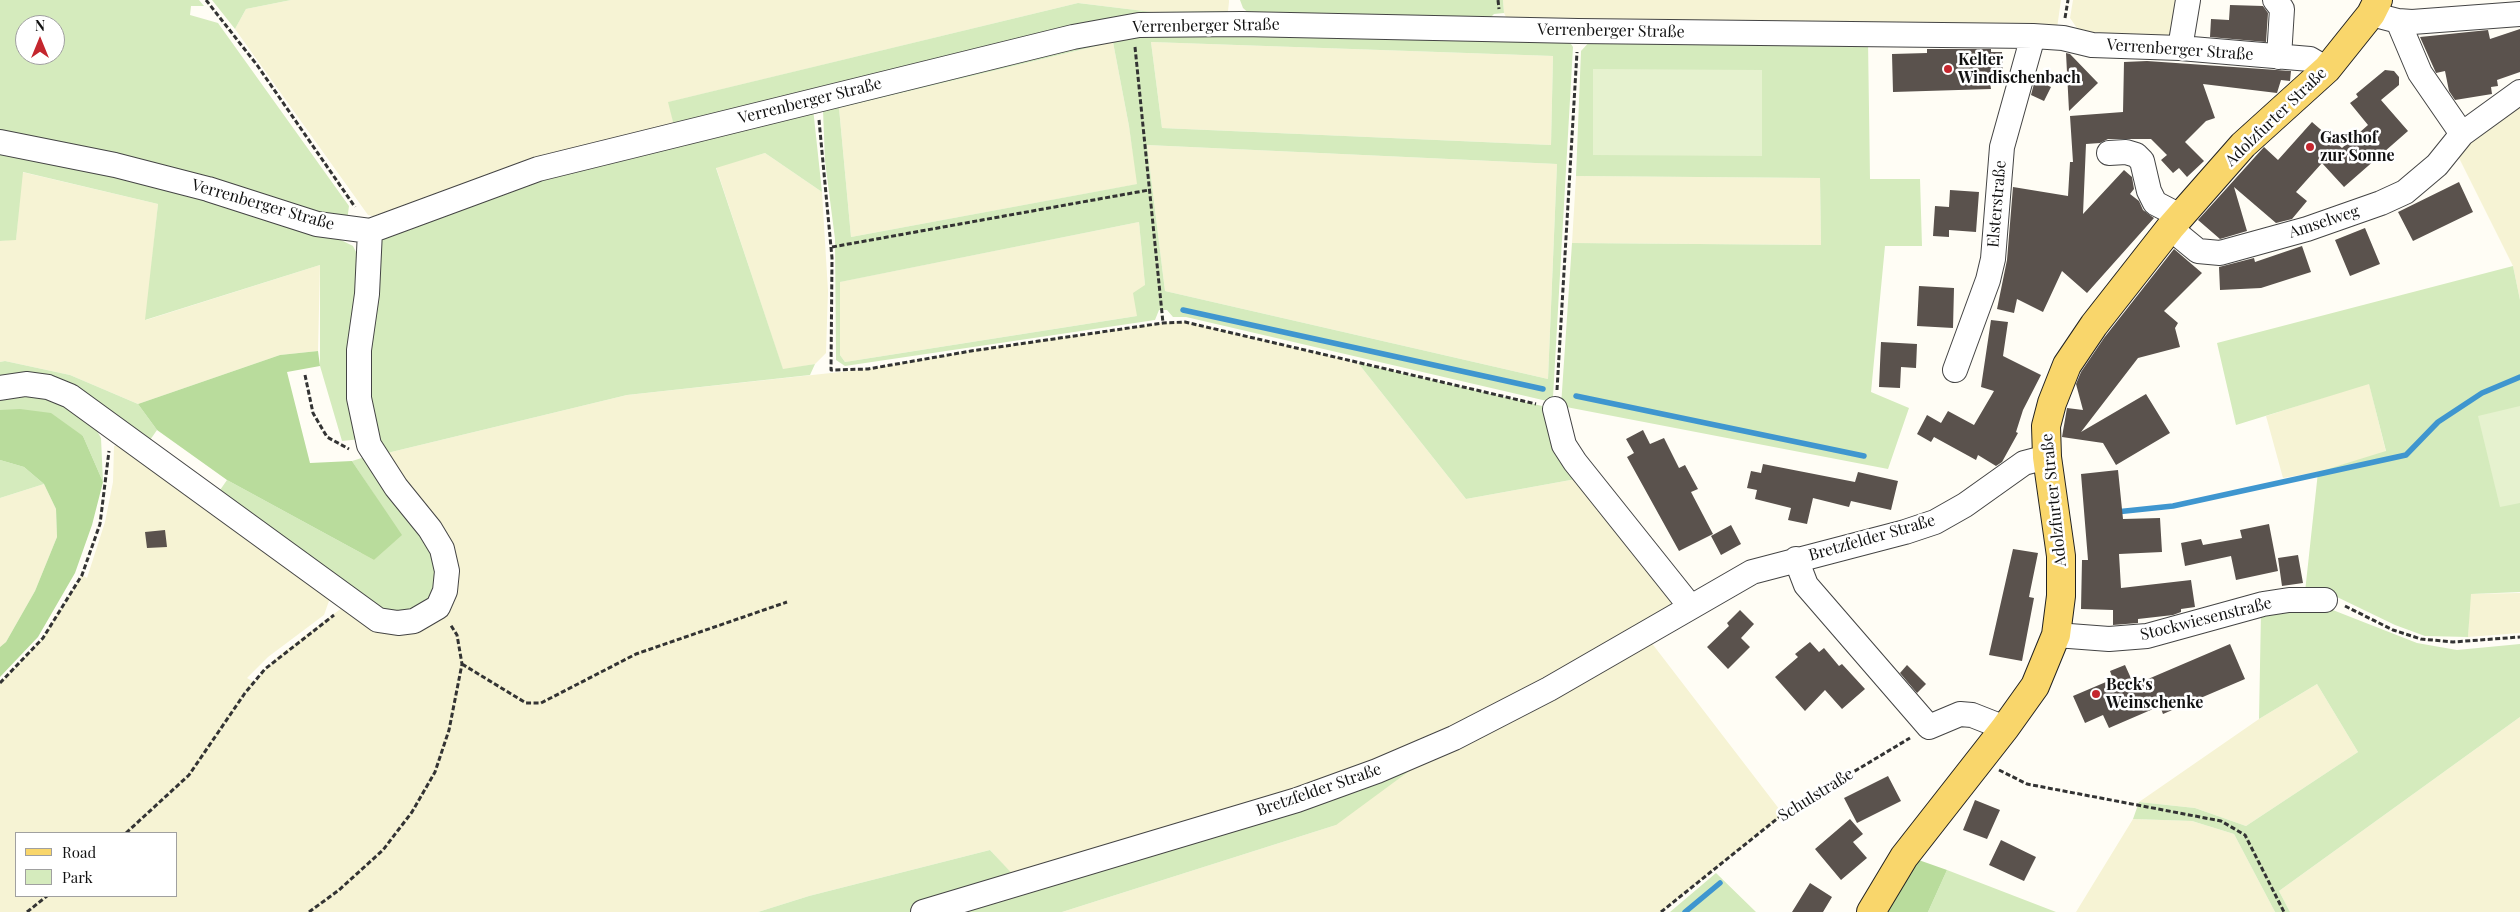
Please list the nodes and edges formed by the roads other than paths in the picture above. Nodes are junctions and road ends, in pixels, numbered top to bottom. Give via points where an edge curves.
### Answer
1 (2188, 0) edge
2 (2275, 0) edge
3 (2374, 7) edge
4 (2520, 14) edge
5 (2398, 21) junction
6 (2032, 36) junction
7 (2180, 48) junction
8 (2279, 57) junction
9 (2326, 70) junction
10 (2520, 92) edge
11 (2462, 134) junction
12 (0, 142) edge
13 (2109, 153) dead end
14 (2175, 222) junction
15 (370, 231) junction
16 (1955, 370) dead end
17 (0, 388) edge
18 (1555, 408) road end
19 (2047, 457) junction
20 (1796, 559) junction
21 (2325, 600) road end
22 (1690, 606) junction
23 (2056, 635) junction
24 (2005, 728) junction
25 (923, 912) edge
26 (1871, 912) edge

1 - 7 street
2 - 8 street via 2282,9
3 - 5 street
3 - 9 main road, Adolzfurter Straße
4 - 5 street
5 - 11 street via 2420,73
6 - 7 street, Verrenberger Straße via 2063,38 2092,45
6 - 15 street, Verrenberger Straße via 1139,25 1073,37 538,169
6 - 16 street, Elsterstraße via 2002,146 1993,259
7 - 8 street, Verrenberger Straße
8 - 9 street, Verrenberger Straße via 2310,59
9 - 14 main road, Adolzfurter Straße via 2243,145
10 - 11 street, Amselweg
11 - 14 street, Amselweg via 2437,165 2405,192 2308,229 2220,253 2198,251
12 - 15 street, Verrenberger Straße via 114,165 208,189 317,224
13 - 14 street, Amselweg via 2126,152 2142,161 2149,191
14 - 19 main road, Adolzfurter Straße via 2094,325 2067,365 2046,426
15 - 17 street via 367,294 359,350 359,398 369,445 396,487 430,529 442,549 447,571 445,591 438,608 414,621 398,624 378,620 70,396 48,387 26,384
18 - 22 street via 1564,445 1575,462
19 - 20 street, Bretzfelder Straße via 2024,463 1935,522
19 - 23 main road, Adolzfurter Straße via 2061,556 2061,596
20 - 22 street, Bretzfelder Straße via 1752,572
20 - 24 street via 1806,585 1929,727 1960,714 1972,715
21 - 23 street, Stockwiesenstraße via 2262,604 2147,636 2109,639
22 - 25 street, Bretzfelder Straße via 1549,689 1454,738 1376,771 1297,800
23 - 24 main road, Adolzfurter Straße via 2035,686
24 - 26 main road, Adolzfurter Straße via 1904,857

